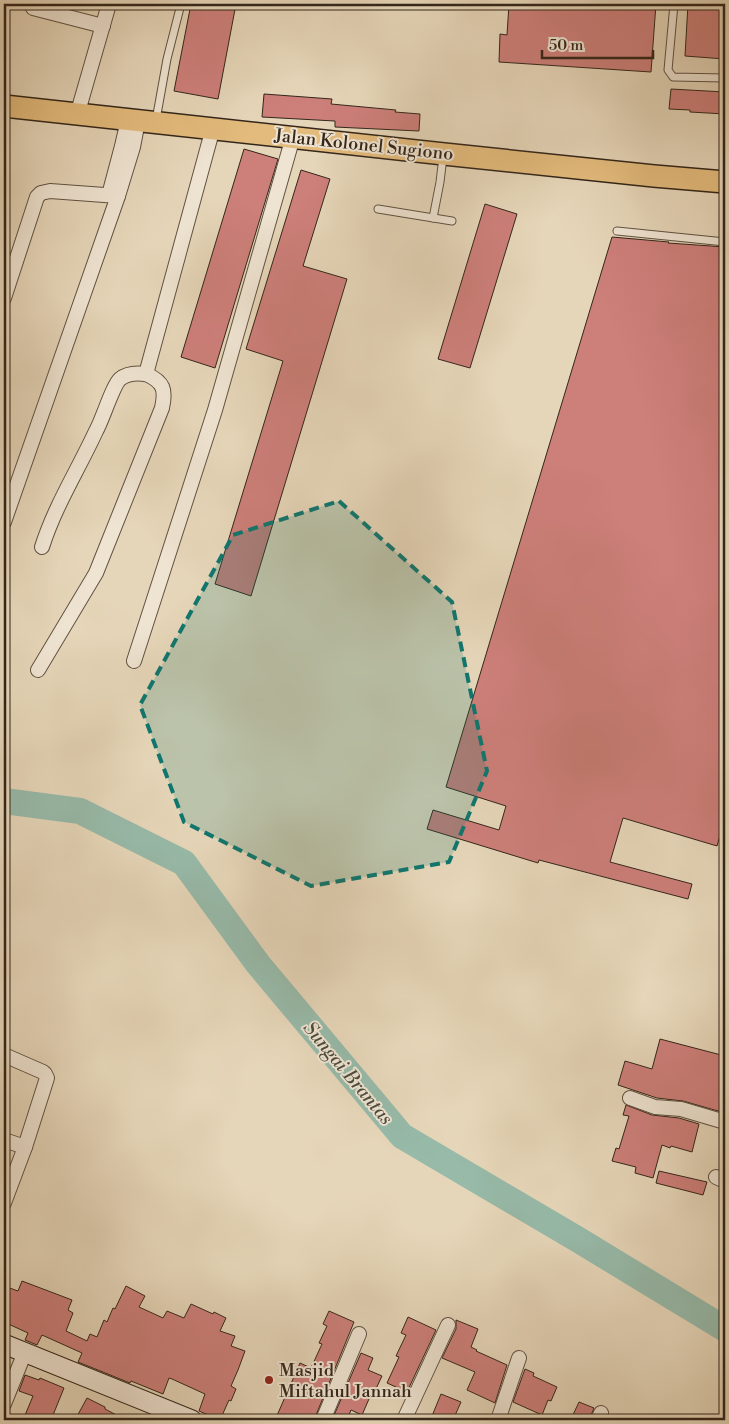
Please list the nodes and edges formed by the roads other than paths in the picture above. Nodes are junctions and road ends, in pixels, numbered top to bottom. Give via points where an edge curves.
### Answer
1 (109, 4) edge
2 (181, 4) edge
3 (674, 4) edge
4 (33, 8) dead end
5 (103, 26) junction
6 (725, 78) edge
7 (4, 106) edge
8 (78, 115) junction
9 (140, 121) junction
10 (213, 128) junction
11 (292, 137) junction
12 (444, 154) junction
13 (725, 182) edge
14 (114, 195) junction
15 (378, 209) dead end
16 (433, 218) junction
17 (452, 221) dead end
18 (617, 231) dead end
19 (725, 242) edge
20 (4, 298) edge
21 (146, 374) junction
22 (4, 522) edge
23 (42, 546) dead end
24 (134, 660) dead end
25 (38, 670) dead end
26 (4, 1055) edge
27 (630, 1098) dead end
28 (725, 1122) edge
29 (4, 1140) edge
30 (25, 1147) junction
31 (4, 1203) edge
32 (448, 1325) dead end
33 (359, 1334) dead end
34 (4, 1344) edge
35 (25, 1352) junction
36 (519, 1358) dead end
37 (4, 1404) edge
38 (180, 1418) edge
39 (323, 1420) edge
40 (404, 1420) edge
41 (498, 1420) edge

1 - 5 street
2 - 9 lane via 167,59
3 - 6 lane via 668,70 673,77
4 - 5 street
5 - 8 street
7 - 8 main road, Jalan Kolonel Sugiono
8 - 9 main road, Jalan Kolonel Sugiono
9 - 10 main road, Jalan Kolonel Sugiono
9 - 14 street via 122,146
10 - 11 main road, Jalan Kolonel Sugiono
10 - 21 street
11 - 12 main road, Jalan Kolonel Sugiono
11 - 24 street via 215,410
12 - 13 main road, Jalan Kolonel Sugiono
12 - 16 lane
14 - 20 street via 41,193
14 - 22 street
15 - 16 lane
16 - 17 lane
18 - 19 lane
21 - 23 street via 120,379 54,514
21 - 25 street via 162,386 165,395 162,408 96,574
26 - 30 street via 47,1076
27 - 28 street
29 - 30 street
30 - 31 street
32 - 40 street
33 - 39 street
34 - 35 main road
35 - 37 street
35 - 38 main road
36 - 41 street

